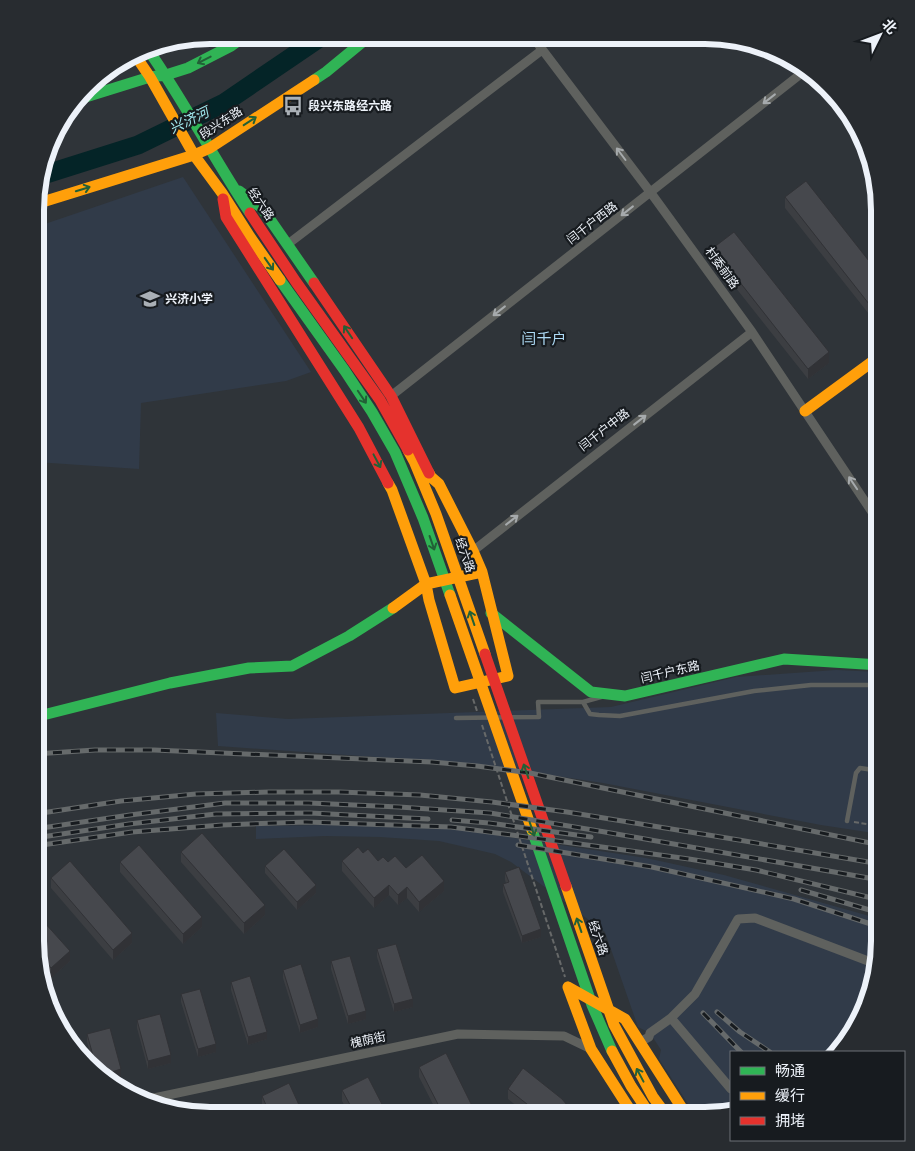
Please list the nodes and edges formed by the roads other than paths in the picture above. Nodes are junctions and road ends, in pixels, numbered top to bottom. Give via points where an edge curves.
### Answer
1 (234, 44) edge
2 (361, 44) edge
3 (538, 44) edge
4 (542, 50) junction
5 (152, 55) edge
6 (139, 60) edge
7 (801, 74) edge
8 (166, 75) junction
9 (150, 77) junction
10 (89, 96) edge
11 (210, 148) junction
12 (194, 156) junction
13 (233, 187) junction
14 (222, 193) junction
15 (651, 193) junction
16 (44, 201) edge
17 (288, 244) junction
18 (752, 332) junction
19 (871, 362) edge
20 (391, 396) junction
21 (804, 410) junction
22 (871, 510) edge
23 (473, 550) junction
24 (482, 572) junction
25 (426, 584) junction
26 (492, 613) junction
27 (871, 664) edge
28 (871, 685) edge
29 (608, 694) junction
30 (583, 702) junction
31 (44, 715) edge
32 (456, 718) dead end
33 (871, 770) edge
34 (847, 820) road end
35 (870, 962) edge
36 (671, 1018) junction
37 (640, 1042) junction
38 (591, 1048) junction
39 (730, 1088) edge
40 (155, 1098) edge
41 (628, 1107) edge
42 (645, 1107) edge
43 (660, 1107) edge
44 (681, 1107) edge

1 -> 8 main road via 188,68
11 -> 2 main road, 段兴东路 via 326,72
3 - 4 street, 村委前路
15 -> 4 street, 村委前路
4 - 17 street
5 - 8 main road, 经六路
6 - 9 main road
7 -> 15 street, 闫千户西路
8 - 9 main road
8 - 11 main road, 经六路
9 - 10 main road
9 - 12 main road
11 - 12 main road, 段兴东路
11 - 13 main road, 经六路
12 - 14 main road
16 -> 12 main road, 段兴东路
13 - 17 main road via 262,208
43 -> 13 main road, 经六路 via 614,1025 436,514 414,461 380,400
14 -> 25 main road via 226,217 359,428 392,490
14 -> 42 main road via 350,379 395,452 423,518 592,1005 614,1055
15 - 18 street, 村委前路
15 -> 20 street, 闫千户西路
20 -> 17 main road
18 - 21 street, 村委前路
23 -> 18 street, 闫千户中路
19 - 21 main road
20 - 23 main road via 431,477 439,484
22 -> 21 street, 村委前路
23 - 24 main road
24 - 25 main road
24 - 26 main road
25 - 26 main road via 455,688 508,676
25 - 31 main road via 390,611 292,666 248,668 170,682
26 - 29 main road, 闫千户东路 via 591,692
27 - 29 main road, 闫千户东路 via 784,659 625,696
28 - 30 lane via 811,685 754,690 620,716 590,714
29 - 30 lane
30 - 32 lane via 538,702 539,717
33 - 34 lane via 860,768 856,774
35 - 36 street via 755,918 738,918 695,994
36 - 37 street
36 - 39 street
37 - 38 main road via 625,1020 568,987
37 - 44 main road
38 - 40 street, 槐荫街 via 564,1036 458,1034
38 - 41 main road

